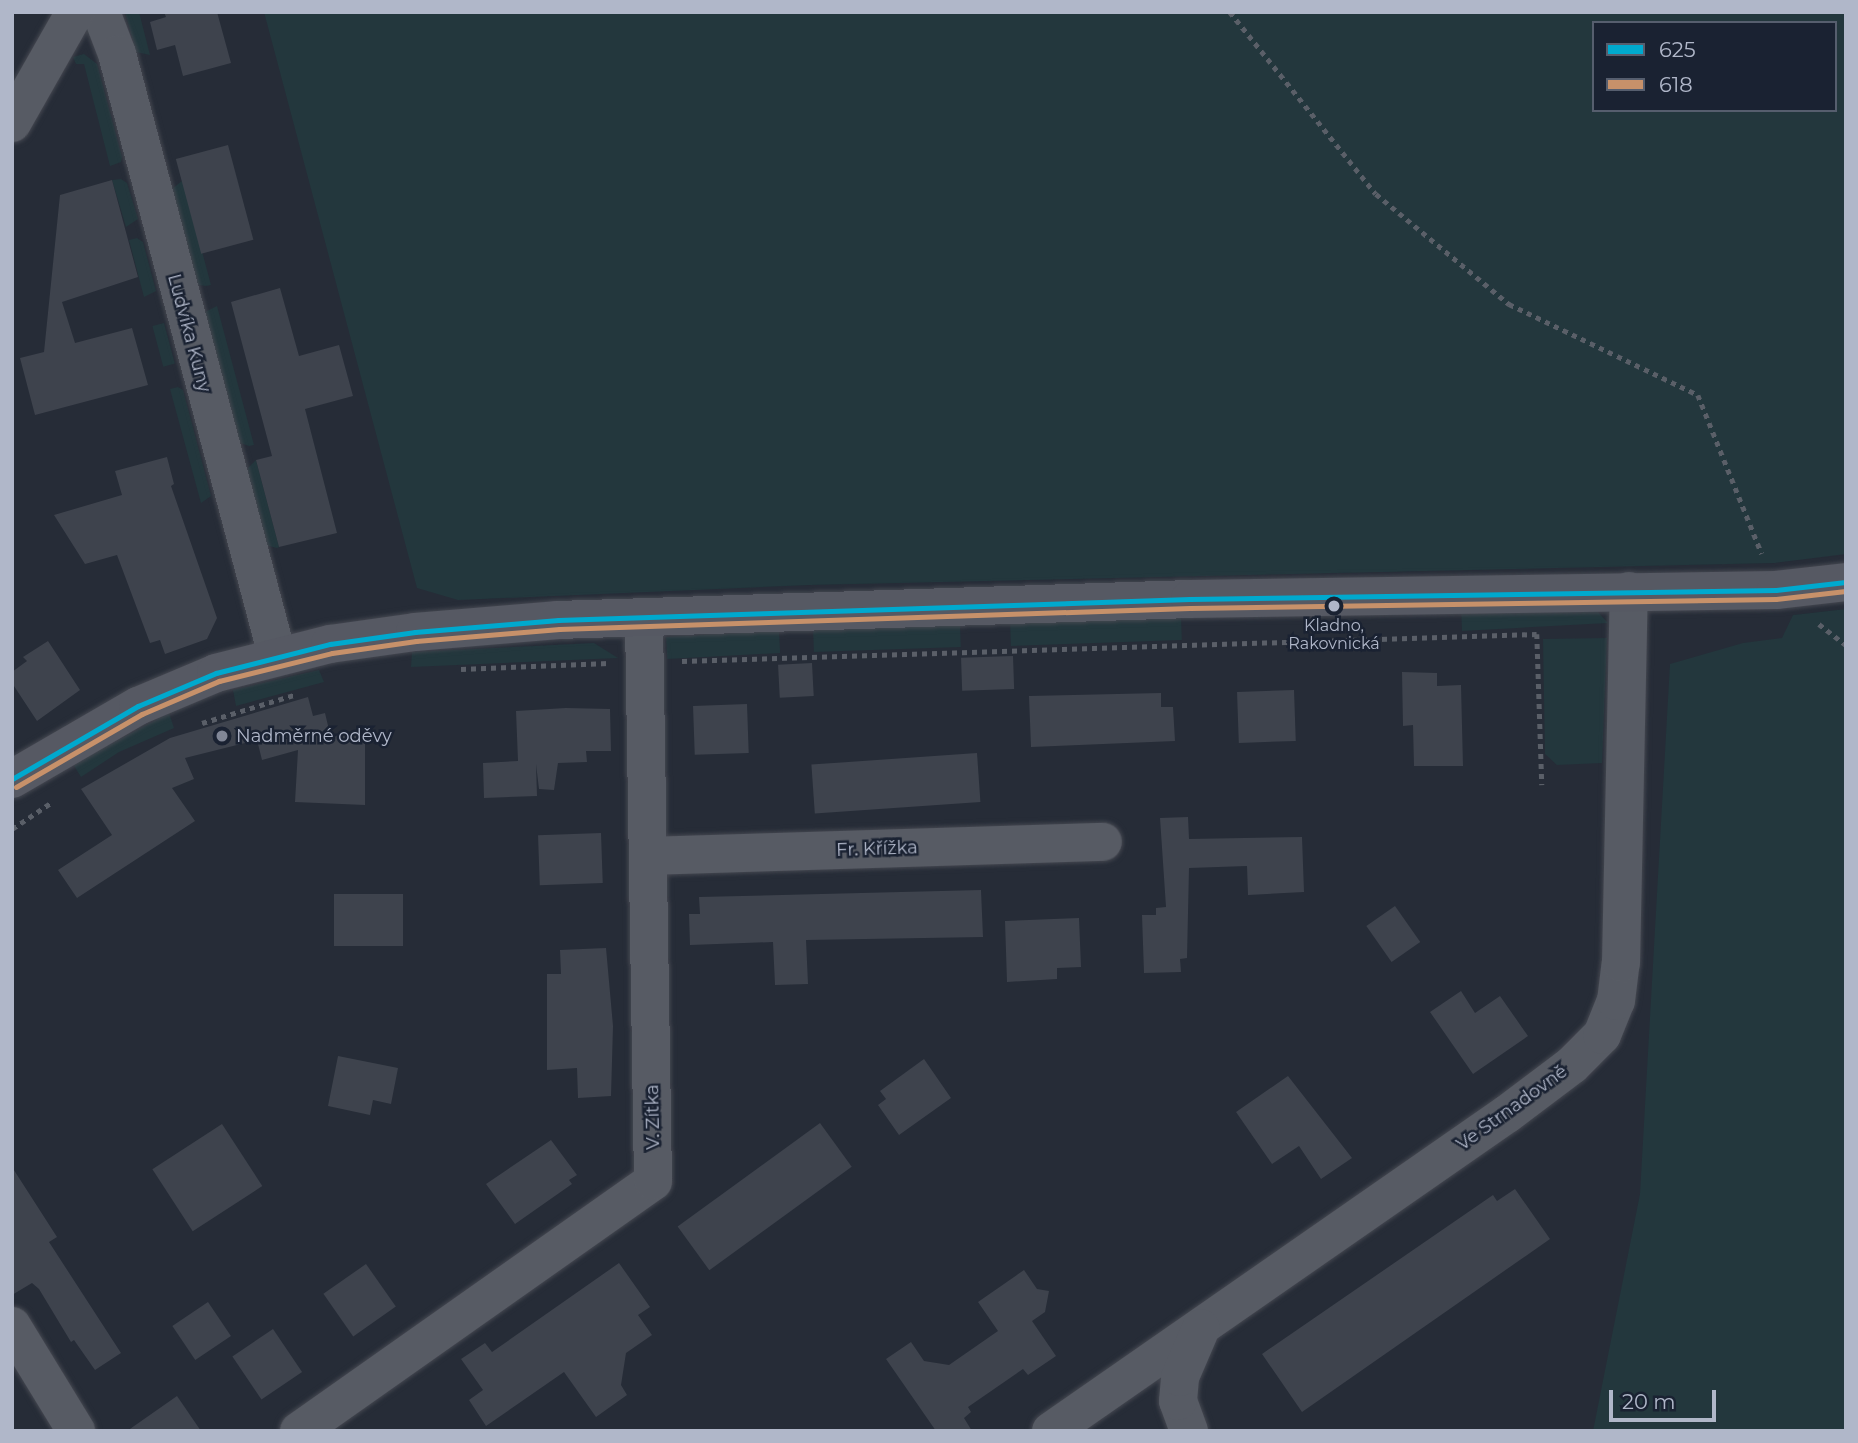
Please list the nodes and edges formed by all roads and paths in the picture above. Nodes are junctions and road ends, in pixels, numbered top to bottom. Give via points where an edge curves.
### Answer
1 (75, 12) edge
2 (100, 12) edge
3 (1230, 12) edge
4 (12, 123) edge
5 (1846, 582) edge
6 (1776, 590) junction
7 (1629, 591) junction
8 (644, 620) junction
9 (276, 655) junction
10 (674, 662) dead end
11 (619, 663) dead end
12 (446, 669) dead end
13 (308, 691) dead end
14 (193, 726) dead end
15 (12, 779) edge
16 (1542, 785) dead end
17 (56, 800) dead end
18 (12, 829) edge
19 (1103, 842) dead end
20 (650, 856) junction
21 (12, 1326) edge
22 (1203, 1326) junction
23 (76, 1431) edge
24 (299, 1431) edge
25 (1051, 1431) edge
26 (1189, 1431) edge

1 - 4 street
2 - 9 street, Ludvíka Kuny via 117,54
3 - 6 path via 1376,194 1509,304 1698,395
5 - 6 main road
6 - 7 main road
7 - 8 main road via 1177,600
7 - 22 street, Ve Strnadovně via 1621,963 1616,1001 1602,1035 1558,1077
8 - 9 main road via 460,627
8 - 20 street, V. Zítka
9 - 15 main road via 216,673 138,706
10 - 16 path via 1535,634
11 - 12 path
13 - 14 path
17 - 18 path
19 - 20 street, Fr. Křížka
20 - 24 street, V. Zítka via 653,1181
21 - 23 street
22 - 25 street, Ve Strnadovně
22 - 26 street via 1180,1377 1178,1401

